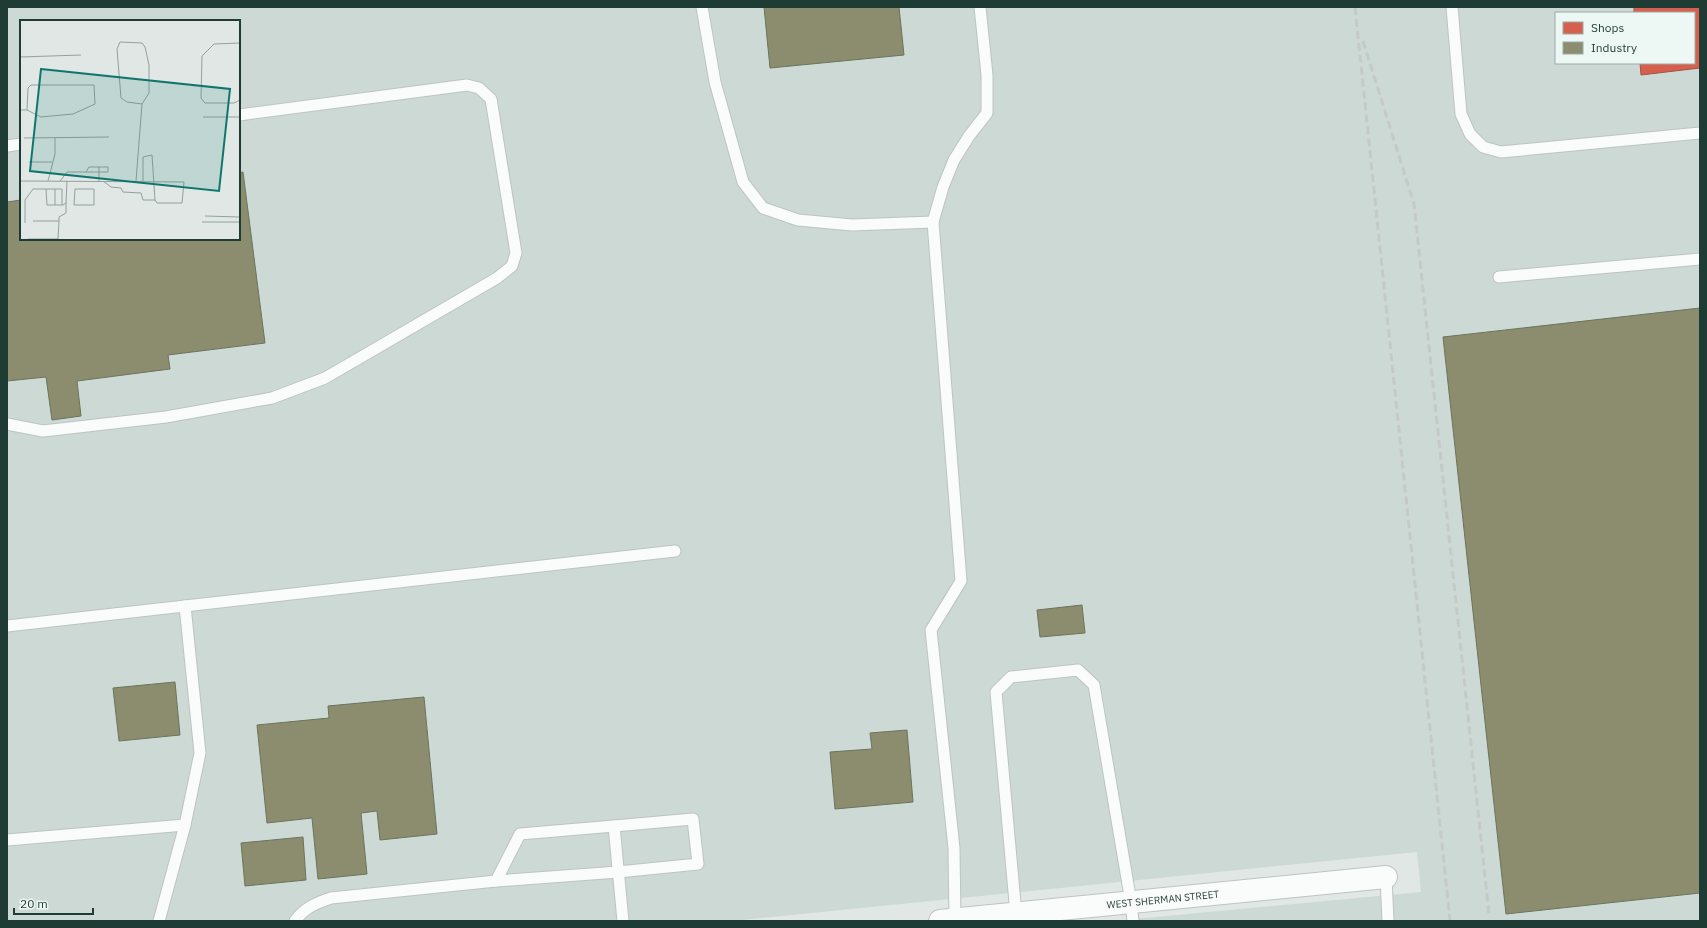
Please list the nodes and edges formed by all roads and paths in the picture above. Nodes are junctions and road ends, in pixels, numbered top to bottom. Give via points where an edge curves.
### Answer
1 (702, 7) edge
2 (980, 7) edge
3 (1452, 7) edge
4 (240, 115) edge
5 (1700, 133) edge
6 (20, 144) edge
7 (7, 146) edge
8 (933, 222) junction
9 (1700, 259) edge
10 (1499, 277) dead end
11 (7, 424) edge
12 (675, 550) dead end
13 (185, 606) junction
14 (7, 626) edge
15 (185, 825) junction
16 (614, 826) junction
17 (7, 840) edge
18 (618, 872) junction
19 (1386, 877) joint
20 (496, 881) junction
21 (1132, 912) edge
22 (1016, 914) junction
23 (948, 920) edge
24 (159, 921) edge
25 (295, 921) edge
26 (623, 921) edge
27 (1388, 921) edge

1 - 8 lane via 715,82 743,182 763,208 798,220 852,225
2 - 8 lane via 987,75 987,113 954,160
3 - 5 lane via 1461,114 1470,134 1483,147 1501,152
4 - 11 lane via 468,85 479,88 491,98 516,253 512,266 497,278 326,378 272,398 166,417 43,431
6 - 7 lane
8 - 23 lane via 961,581 931,630 954,848
9 - 10 lane
12 - 13 lane
13 - 14 lane
13 - 15 lane via 200,753
15 - 17 lane
15 - 24 lane
16 - 18 lane
16 - 18 lane via 693,819 698,864
16 - 20 lane via 520,834
18 - 20 lane
18 - 26 lane
19 - 21 street, WEST SHERMAN STREET
19 - 27 lane
20 - 25 lane via 331,898 315,903
21 - 22 street, WEST SHERMAN STREET
21 - 22 lane via 1094,685 1078,670 1010,677 996,692
22 - 23 street, WEST SHERMAN STREET

